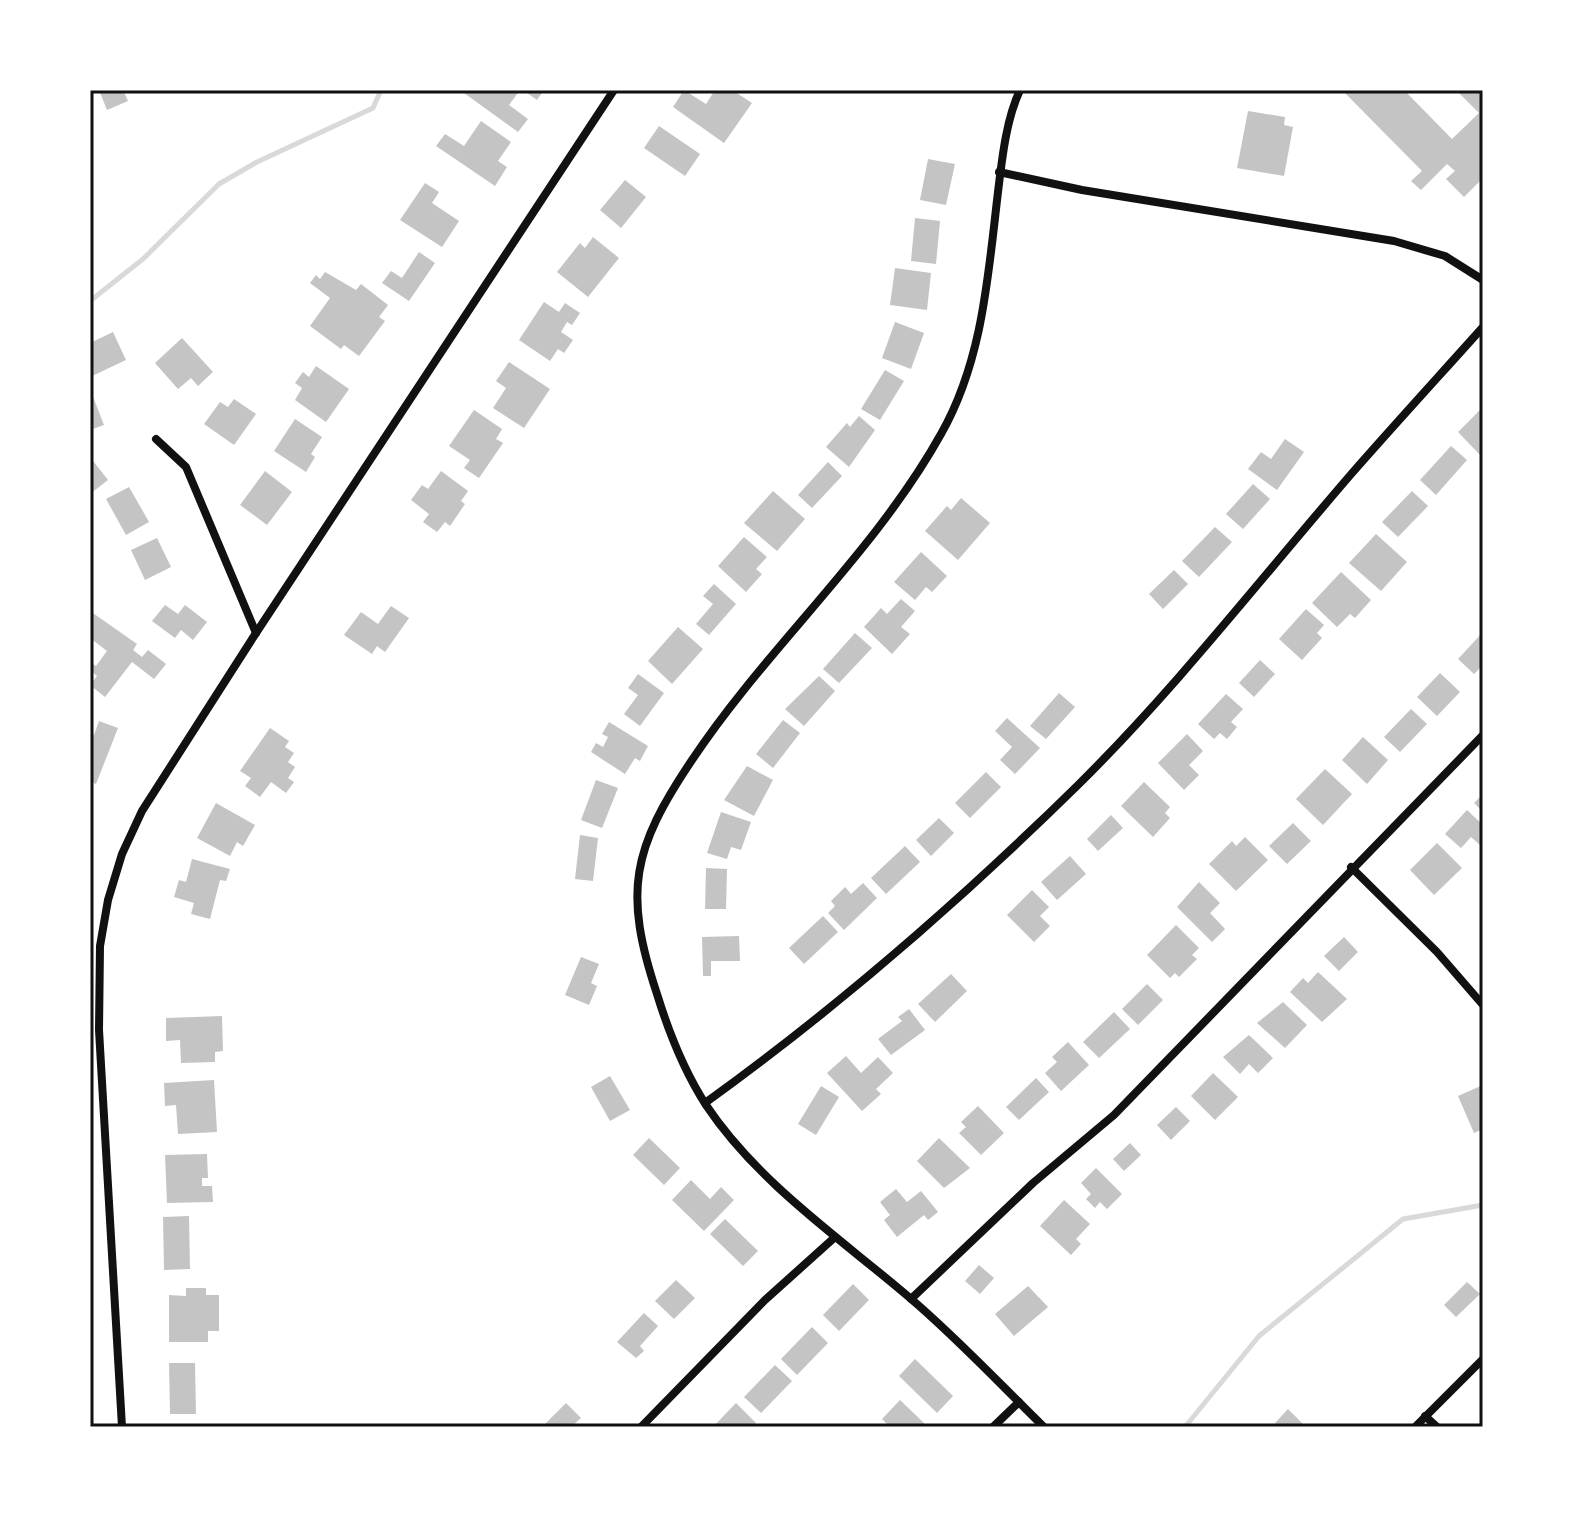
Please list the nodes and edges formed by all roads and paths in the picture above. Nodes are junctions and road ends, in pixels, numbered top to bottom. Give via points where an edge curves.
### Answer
1 (614, 90) edge
2 (1020, 90) edge
3 (999, 172) junction
4 (1483, 280) edge
5 (1483, 327) edge
6 (156, 439) dead end
7 (256, 633) junction
8 (1483, 735) edge
9 (1351, 867) junction
10 (1483, 1005) edge
11 (705, 1103) junction
12 (834, 1238) junction
13 (911, 1299) junction
14 (1483, 1359) edge
15 (1019, 1402) junction
16 (1425, 1416) junction
17 (122, 1427) edge
18 (641, 1427) edge
19 (993, 1427) edge
20 (1044, 1427) edge
21 (1415, 1427) edge
22 (1437, 1427) edge

1 - 7 street
2 - 3 street
3 - 4 street via 1394,241 1445,256
3 - 11 street via 979,336 965,386 942,433 864,546 760,669 691,762 643,845 635,893 646,959 672,1042
5 - 11 street via 1271,573 1078,785 910,940 786,1044
6 - 7 street via 186,467
7 - 17 street via 142,811 122,854 100,946 99,1030
8 - 9 street
9 - 10 street
9 - 13 street via 1114,1115 1033,1183
11 - 12 street via 736,1145
12 - 13 street
12 - 18 street
13 - 15 street
14 - 16 street
15 - 19 street
15 - 20 street
16 - 21 street
16 - 22 street

